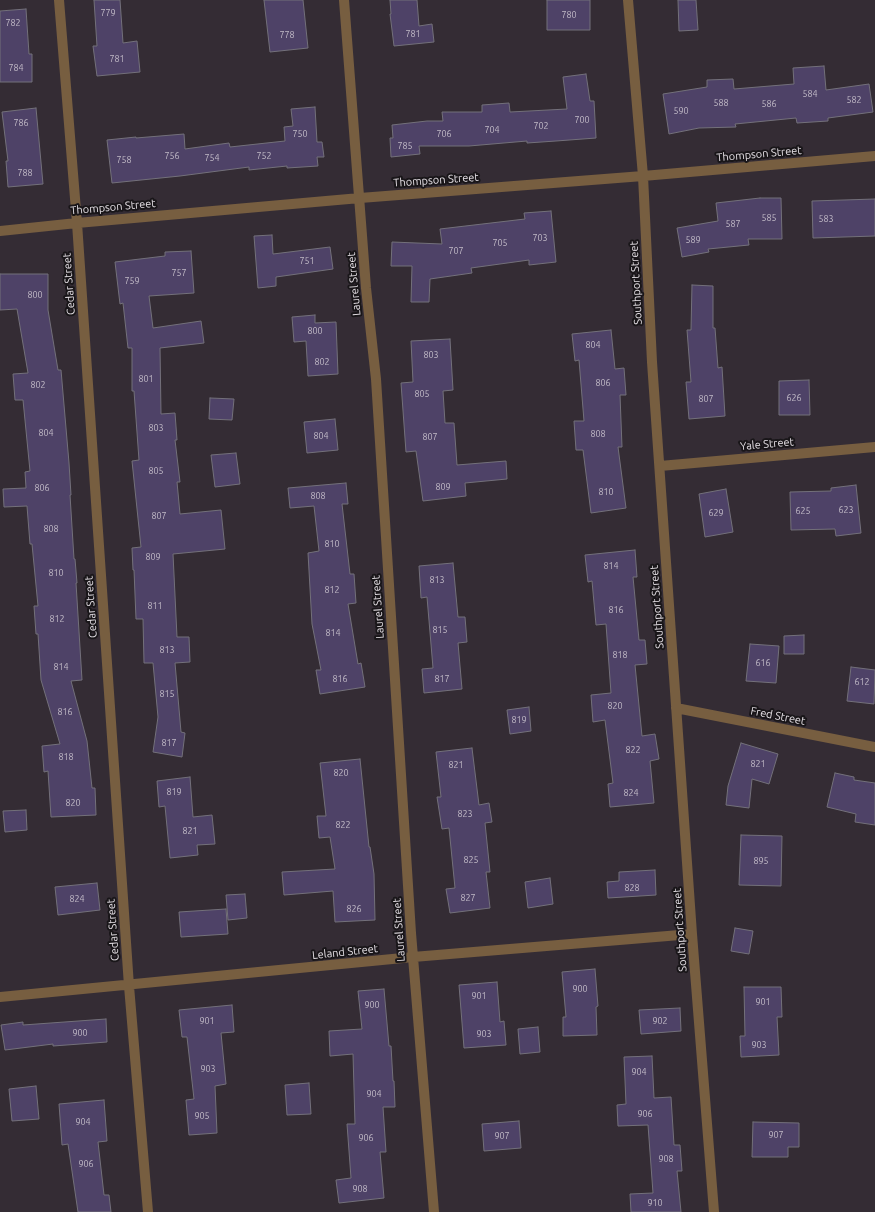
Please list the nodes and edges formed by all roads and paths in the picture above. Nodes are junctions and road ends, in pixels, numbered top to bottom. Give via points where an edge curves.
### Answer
1 (59, 0) edge
2 (344, 0) edge
3 (628, 0) edge
4 (875, 156) edge
5 (643, 176) junction
6 (360, 198) junction
7 (77, 222) junction
8 (0, 231) edge
9 (875, 447) edge
10 (660, 466) junction
11 (676, 708) junction
12 (875, 747) edge
13 (692, 934) junction
14 (412, 957) junction
15 (129, 986) junction
16 (0, 997) edge
17 (148, 1212) edge
18 (434, 1212) edge
19 (714, 1212) edge

1 - 7 street, Cedar Street
2 - 6 street, Laurel Street
3 - 5 street, Southport Street
4 - 5 street, Thompson Street
5 - 6 street, Thompson Street
5 - 10 street, Southport Street
6 - 7 street, Thompson Street
6 - 14 street, Laurel Street via 376,379
7 - 8 street, Thompson Street
7 - 15 street, Cedar Street
9 - 10 street, Yale Street
10 - 11 street, Southport Street
11 - 12 street, Fred Street
11 - 13 street, Southport Street
13 - 14 street, Leland Street
13 - 19 street, Southport Street
14 - 15 street, Leland Street
14 - 18 street, Laurel Street
15 - 16 street, Leland Street
15 - 17 street, Cedar Street

